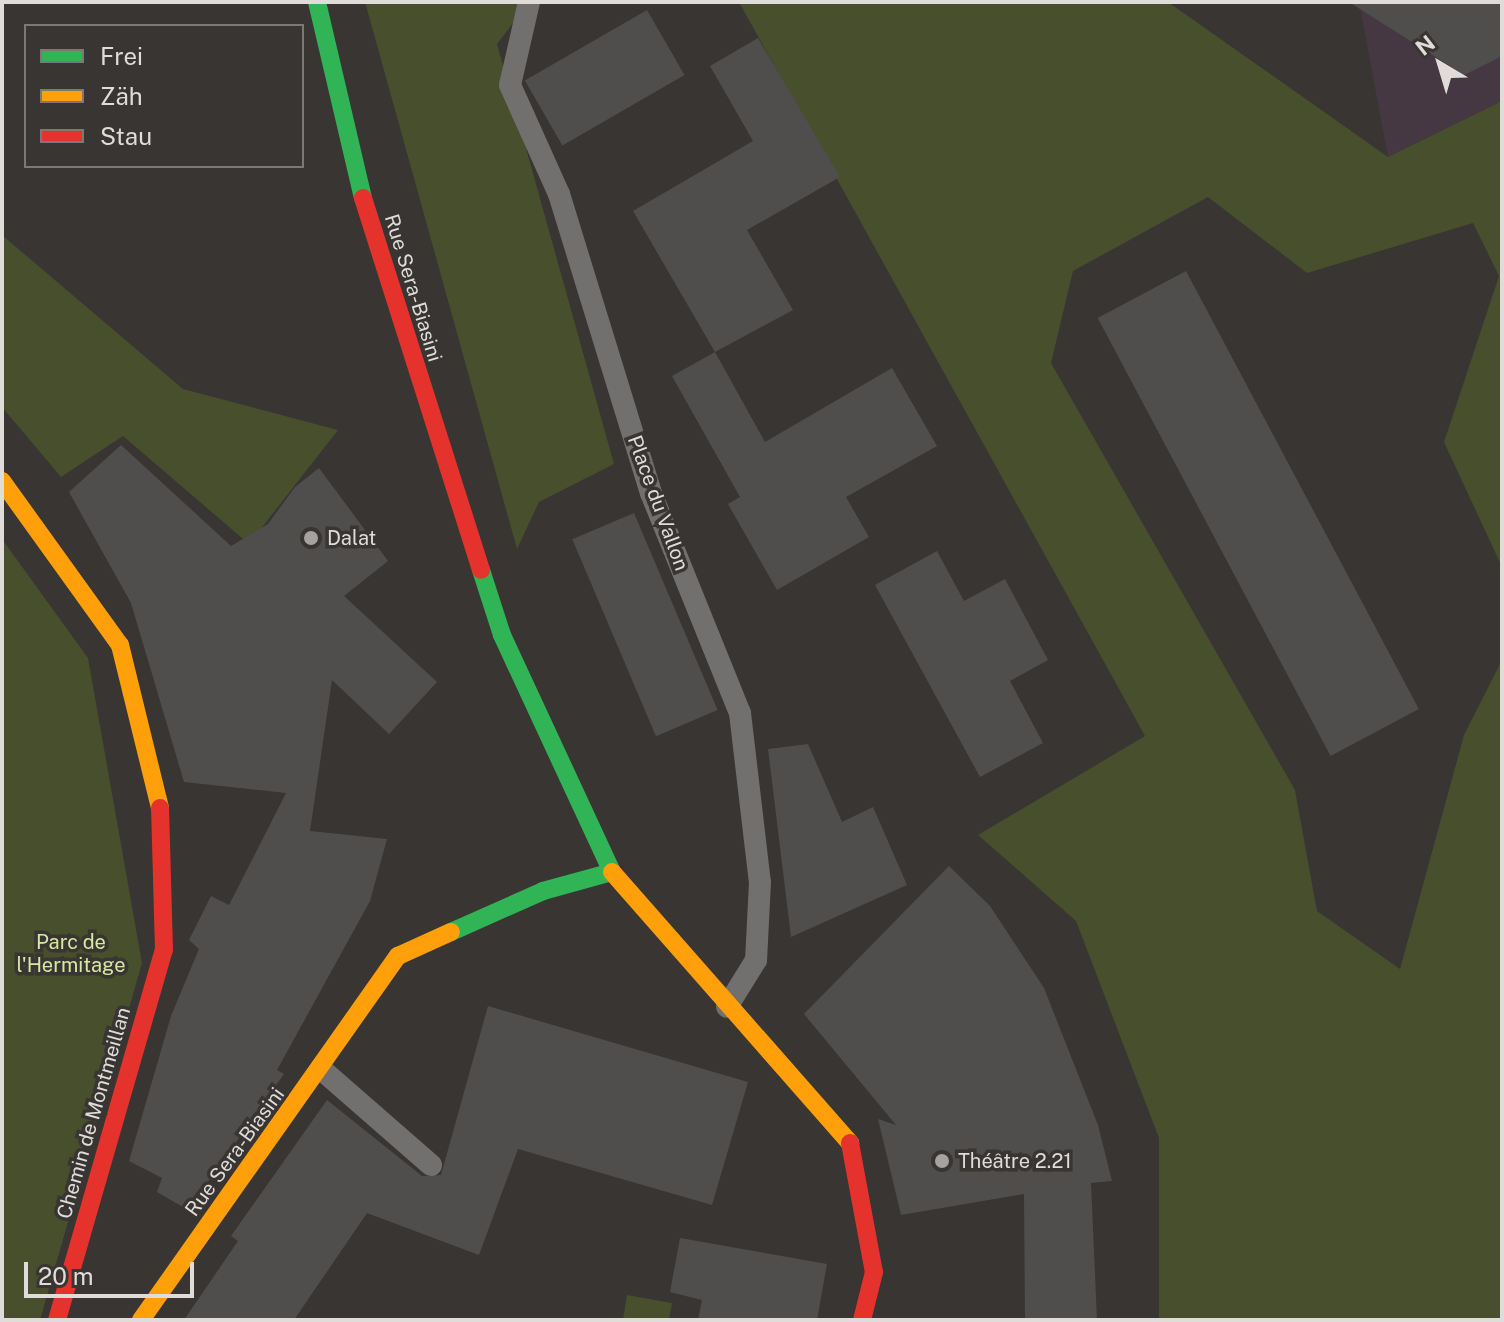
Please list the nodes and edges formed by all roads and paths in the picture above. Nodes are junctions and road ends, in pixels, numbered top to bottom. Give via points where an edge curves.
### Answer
1 (317, 2) edge
2 (529, 2) edge
3 (2, 481) edge
4 (612, 872) junction
5 (727, 1007) junction
6 (314, 1079) junction
7 (431, 1165) dead end
8 (57, 1320) edge
9 (141, 1320) edge
10 (862, 1320) edge

1 - 4 street, Rue Sera-Biasini via 372,238 502,635
2 - 5 lane, Place du Vallon via 510,85 559,194 651,493 740,713 759,897 756,960
3 - 8 street, Chemin de Montmeillan via 120,645 160,790 164,950
4 - 5 street
4 - 6 street via 543,891 398,956
5 - 10 street via 770,1048 850,1142 874,1272
6 - 7 lane
6 - 9 street, Rue Sera-Biasini

